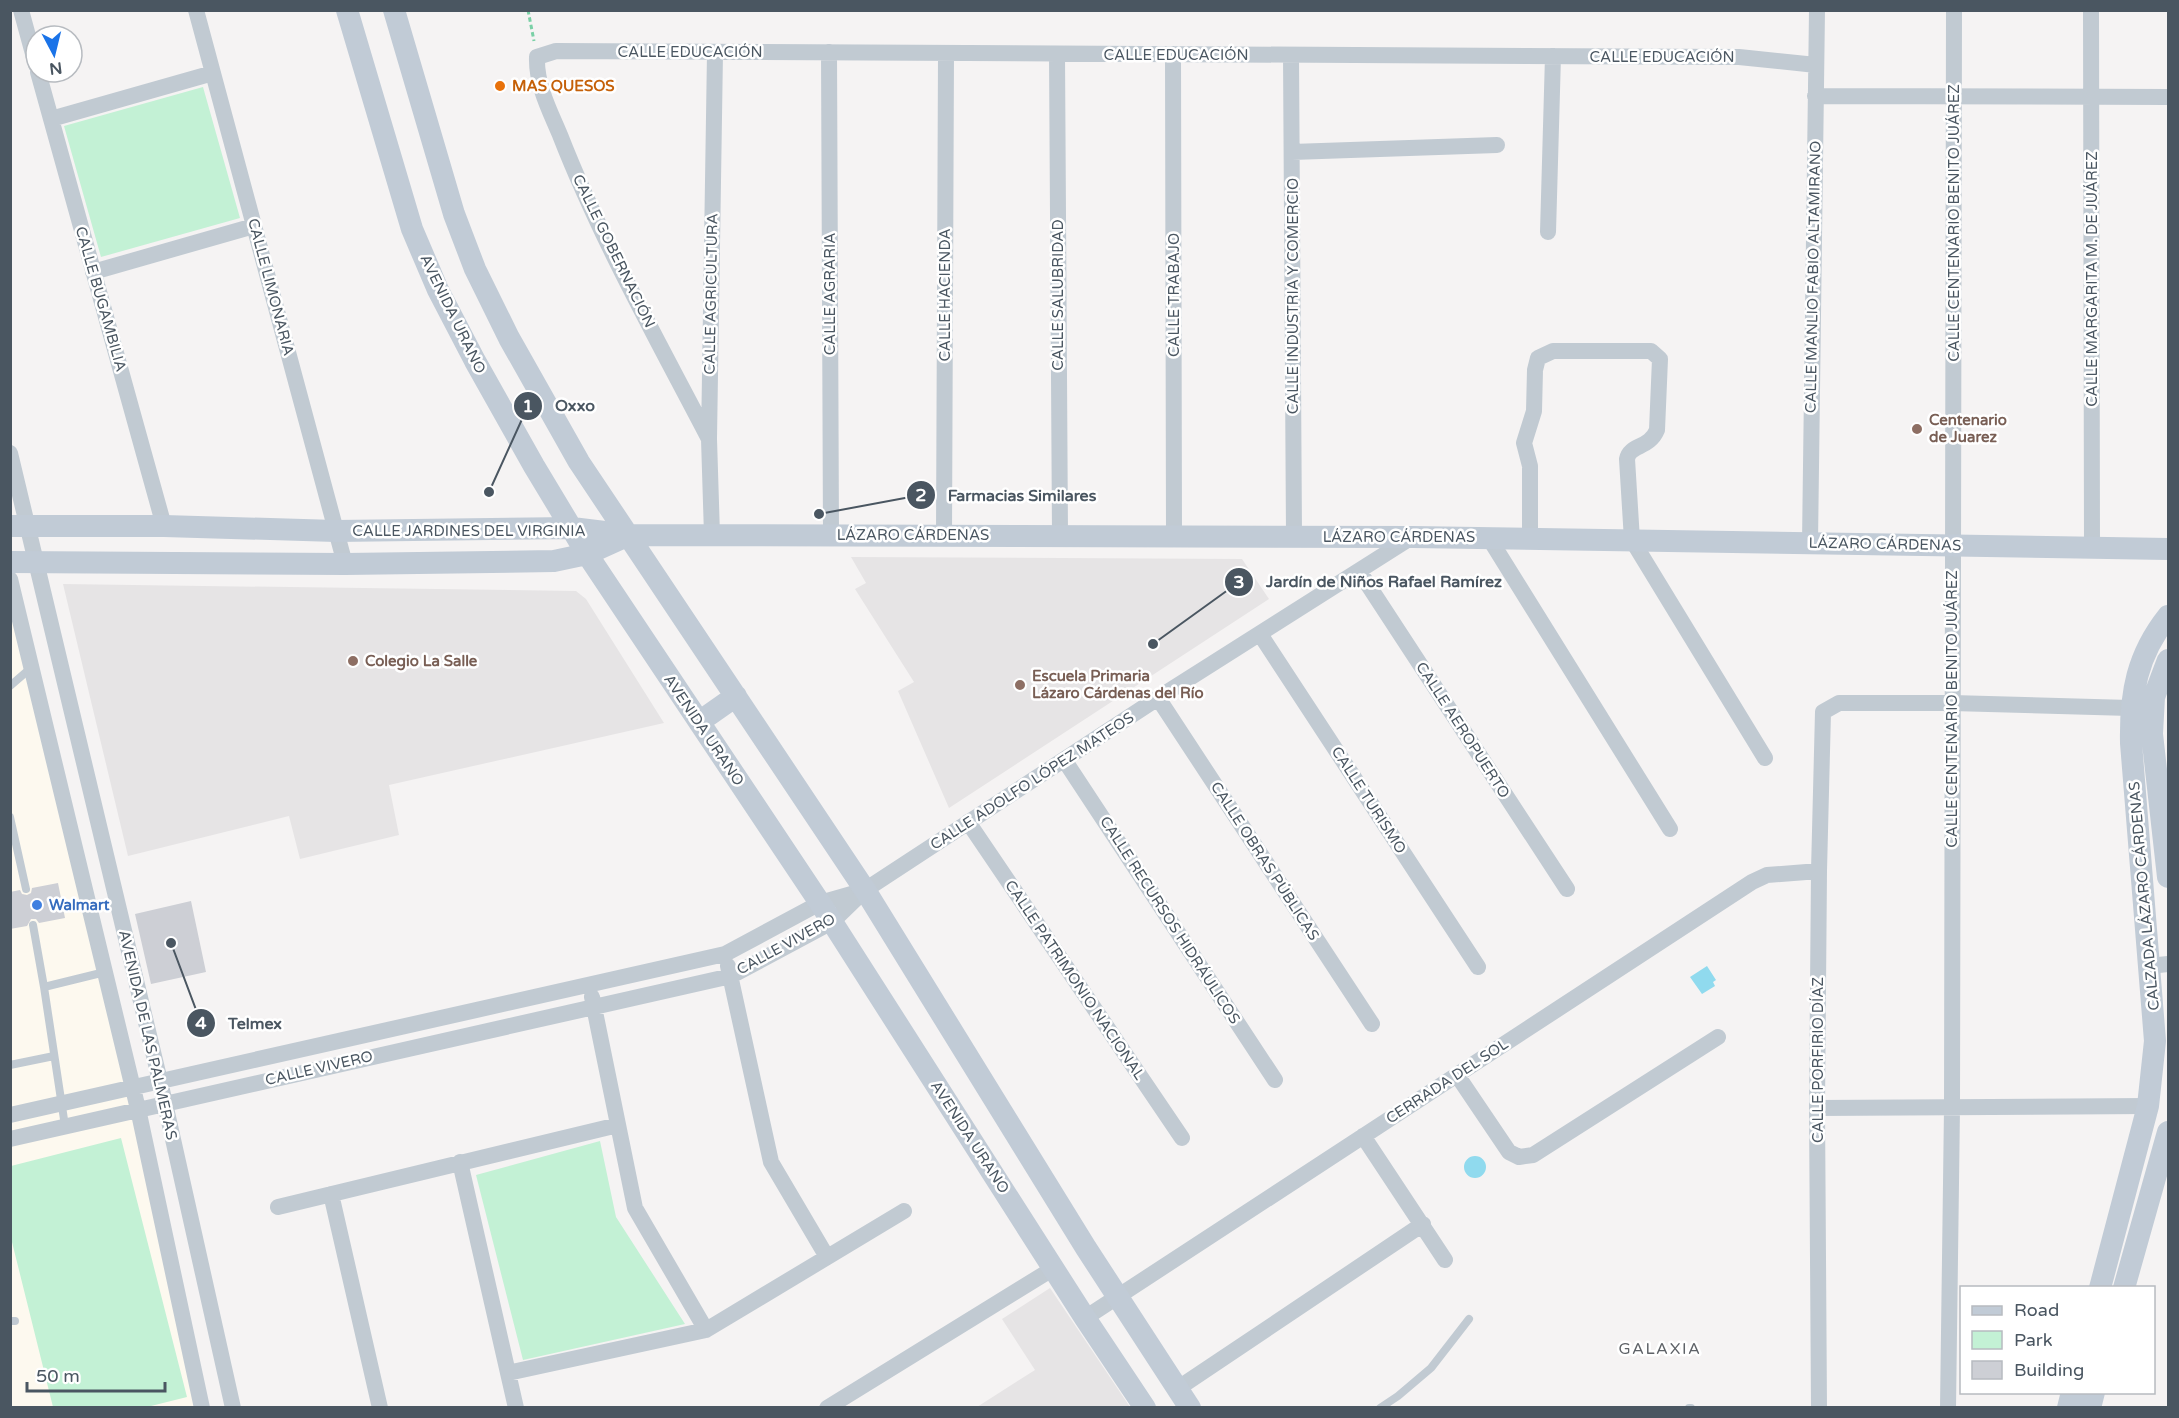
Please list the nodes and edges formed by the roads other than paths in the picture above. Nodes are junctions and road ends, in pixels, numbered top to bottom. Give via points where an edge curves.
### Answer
1 (196, 10) edge
2 (347, 10) edge
3 (394, 10) edge
4 (1817, 10) edge
5 (1954, 10) edge
6 (2091, 10) edge
7 (829, 52) junction
8 (715, 53) junction
9 (946, 54) junction
10 (1173, 54) junction
11 (1057, 55) junction
12 (1290, 55) junction
13 (537, 57) joint
14 (1553, 57) junction
15 (1816, 65) junction
16 (213, 73) junction
17 (41, 84) edge
18 (1815, 96) junction
19 (1954, 96) junction
20 (2092, 96) junction
21 (2169, 97) edge
22 (51, 118) junction
23 (1497, 145) dead end
24 (1292, 152) junction
25 (254, 226) junction
26 (1548, 232) dead end
27 (93, 272) junction
28 (709, 439) junction
29 (10, 453) edge
30 (20, 526) edge
31 (164, 526) junction
32 (572, 528) junction
33 (336, 531) junction
34 (628, 535) junction
35 (712, 535) junction
36 (831, 535) junction
37 (944, 536) junction
38 (1060, 536) junction
39 (1174, 536) junction
40 (1294, 536) junction
41 (1413, 537) junction
42 (1490, 538) junction
43 (1530, 538) junction
44 (1632, 540) junction
45 (1810, 543) junction
46 (1953, 545) junction
47 (2092, 547) junction
48 (2169, 549) edge
49 (587, 554) junction
50 (10, 562) edge
51 (37, 562) junction
52 (345, 564) junction
53 (1359, 571) junction
54 (10, 579) edge
55 (2169, 616) edge
56 (1260, 634) junction
57 (2169, 660) edge
58 (32, 668) junction
59 (10, 686) edge
60 (736, 696) junction
61 (1158, 698) junction
62 (1952, 703) junction
63 (2130, 708) junction
64 (699, 722) junction
65 (1765, 758) dead end
66 (1065, 761) junction
67 (94, 799) junction
68 (65, 806) junction
69 (10, 817) edge
70 (968, 822) junction
71 (1670, 829) dead end
72 (1819, 871) junction
73 (2169, 876) edge
74 (26, 889) dead end
75 (1567, 889) dead end
76 (865, 890) junction
77 (820, 903) junction
78 (832, 922) junction
79 (33, 925) dead end
80 (725, 954) junction
81 (2159, 965) edge
82 (1478, 967) dead end
83 (105, 972) junction
84 (731, 976) junction
85 (589, 985) junction
86 (44, 987) junction
87 (594, 1007) junction
88 (461, 1014) junction
89 (1372, 1024) dead end
90 (376, 1032) junction
91 (466, 1035) junction
92 (1718, 1038) dead end
93 (381, 1054) junction
94 (54, 1056) junction
95 (10, 1065) edge
96 (1457, 1075) junction
97 (1275, 1080) dead end
98 (160, 1081) junction
99 (132, 1087) junction
100 (164, 1103) junction
101 (61, 1104) junction
102 (2148, 1106) junction
103 (1817, 1108) junction
104 (1952, 1108) junction
105 (138, 1109) junction
106 (10, 1115) edge
107 (618, 1125) junction
108 (65, 1126) junction
109 (2169, 1132) edge
110 (1363, 1136) junction
111 (1182, 1138) dead end
112 (10, 1139) edge
113 (460, 1162) junction
114 (332, 1194) junction
115 (278, 1207) dead end
116 (904, 1211) dead end
117 (1423, 1224) junction
118 (827, 1257) junction
119 (1446, 1260) dead end
120 (1054, 1268) junction
121 (2100, 1286) edge
122 (2124, 1286) edge
123 (1118, 1297) junction
124 (1085, 1318) junction
125 (1469, 1319) dead end
126 (706, 1330) junction
127 (508, 1373) junction
128 (1177, 1389) junction
129 (202, 1407) edge
130 (233, 1407) edge
131 (380, 1407) edge
132 (516, 1407) edge
133 (827, 1407) edge
134 (1145, 1407) edge
135 (1190, 1407) edge
136 (1380, 1407) edge
137 (1819, 1407) edge
138 (1948, 1407) edge

1 - 16 street, CALLE LIMONARIA
2 - 32 street, AVENIDA URANO via 412,229 438,290
3 - 34 street via 454,214 475,268 509,338 579,462
4 - 15 street, CALLE MANLIO FABIO ALTAMIRANO
5 - 19 street, CALLE CENTENARIO BENITO JUÁREZ
6 - 20 street, CALLE MARGARITA M. DE JUÁREZ
7 - 8 street, CALLE EDUCACIÓN
7 - 9 street, CALLE EDUCACIÓN
7 - 36 street, CALLE AGRARIA
8 - 13 street, CALLE EDUCACIÓN via 556,51
8 - 28 street, CALLE AGRICULTURA
9 - 11 street, CALLE EDUCACIÓN
9 - 37 street, CALLE HACIENDA
10 - 11 street, CALLE EDUCACIÓN
10 - 12 street, CALLE EDUCACIÓN
10 - 39 street, CALLE TRABAJO
11 - 38 street, CALLE SALUBRIDAD
12 - 14 street, CALLE EDUCACIÓN
12 - 24 street, CALLE INDUSTRIA Y COMERCIO
13 - 28 street, CALLE GOBERNACIÓN via 536,71 572,166
14 - 15 street, CALLE EDUCACIÓN via 1739,57
14 - 26 street
15 - 18 street, CALLE MANLIO FABIO ALTAMIRANO
16 - 22 street
16 - 25 street, CALLE LIMONARIA
17 - 22 street, CALLE BUGAMBILIA
18 - 19 street
18 - 45 street, CALLE MANLIO FABIO ALTAMIRANO
19 - 20 street
19 - 46 street, CALLE CENTENARIO BENITO JUÁREZ
20 - 21 street
20 - 47 street, CALLE MARGARITA M. DE JUÁREZ
22 - 27 street, CALLE BUGAMBILIA
23 - 24 street
24 - 40 street, CALLE INDUSTRIA Y COMERCIO
25 - 27 street
25 - 33 street, CALLE LIMONARIA
27 - 31 street, CALLE BUGAMBILIA
28 - 35 street, CALLE AGRICULTURA
29 - 30 street, AVENIDA DE LAS PALMERAS
30 - 31 street, CALLE JARDINES DEL VIRGINIA
30 - 51 street, AVENIDA DE LAS PALMERAS
31 - 33 street, CALLE JARDINES DEL VIRGINIA
32 - 33 street, CALLE JARDINES DEL VIRGINIA
32 - 34 street, CALLE JARDINES DEL VIRGINIA
32 - 49 street, AVENIDA URANO
33 - 52 street, CALLE LIMONARIA
34 - 35 street, LÁZARO CÁRDENAS
34 - 49 street, CALLE JARDINES DEL VIRGINIA
34 - 60 street
35 - 36 street, LÁZARO CÁRDENAS
36 - 37 street, LÁZARO CÁRDENAS
37 - 38 street, LÁZARO CÁRDENAS
38 - 39 street, LÁZARO CÁRDENAS
39 - 40 street, LÁZARO CÁRDENAS
40 - 41 street, LÁZARO CÁRDENAS
41 - 42 street, LÁZARO CÁRDENAS
41 - 53 street, CALLE ADOLFO LÓPEZ MATEOS
42 - 43 street, LÁZARO CÁRDENAS
42 - 71 street
43 - 44 street, LÁZARO CÁRDENAS
43 - 44 street via 1530,466 1524,443 1534,411 1538,358 1553,351 1651,351 1660,359 1657,430 1654,439 1629,454
44 - 45 street, LÁZARO CÁRDENAS
44 - 65 street
45 - 46 street, LÁZARO CÁRDENAS
46 - 47 street, LÁZARO CÁRDENAS
46 - 62 street, CALLE CENTENARIO BENITO JUÁREZ
47 - 48 street, LÁZARO CÁRDENAS
49 - 52 street, CALLE JARDINES DEL VIRGINIA via 554,561
49 - 64 street, AVENIDA URANO
50 - 51 street, CALLE JARDINES DEL VIRGINIA
51 - 52 street, CALLE JARDINES DEL VIRGINIA
51 - 67 street, AVENIDA DE LAS PALMERAS
53 - 56 street, CALLE ADOLFO LÓPEZ MATEOS
53 - 75 street, CALLE AEROPUERTO
54 - 58 street, AVENIDA DE LAS PALMERAS
55 - 63 street, CALZADA LÁZARO CÁRDENAS via 2144,658
56 - 61 street, CALLE ADOLFO LÓPEZ MATEOS
56 - 82 street, CALLE TURISMO
57 - 73 street, CALZADA LÁZARO CÁRDENAS via 2154,697 2152,735
58 - 59 lane
58 - 68 street, AVENIDA DE LAS PALMERAS
60 - 64 street
60 - 76 street
61 - 66 street, CALLE ADOLFO LÓPEZ MATEOS
61 - 89 street, CALLE OBRAS PÚBLICAS
62 - 63 street
62 - 72 street, CALLE PORFIRIO DÍAZ via 1839,703 1823,712
62 - 104 street, CALLE CENTENARIO BENITO JUÁREZ
63 - 81 street, CALZADA LÁZARO CÁRDENAS
64 - 77 street, AVENIDA URANO
66 - 70 street, CALLE ADOLFO LÓPEZ MATEOS
66 - 97 street, CALLE RECURSOS HIDRÁULICOS
67 - 68 street
67 - 98 street, AVENIDA DE LAS PALMERAS
68 - 83 street, AVENIDA DE LAS PALMERAS
69 - 74 lane
70 - 76 street, CALLE ADOLFO LÓPEZ MATEOS
70 - 111 street, CALLE PATRIMONIO NACIONAL
72 - 96 street, CERRADA DEL SOL via 1767,875 1752,882
72 - 103 street, CALLE PORFIRIO DÍAZ
76 - 77 street, CALLE VIVERO
76 - 78 street, CALLE VIVERO
76 - 123 street
77 - 78 street, AVENIDA URANO
77 - 80 street, CALLE VIVERO
78 - 84 street, CALLE VIVERO
78 - 120 street, AVENIDA URANO
79 - 86 lane
80 - 84 street
80 - 85 street, CALLE VIVERO
81 - 102 street, CALZADA LÁZARO CÁRDENAS
83 - 86 lane
83 - 99 street, AVENIDA DE LAS PALMERAS
84 - 87 street, CALLE VIVERO
84 - 118 street via 771,1162
85 - 87 street
85 - 88 street, CALLE VIVERO
86 - 94 lane
87 - 91 street, CALLE VIVERO
87 - 107 street
88 - 90 street, CALLE VIVERO
88 - 91 street
90 - 93 street
90 - 98 street, CALLE VIVERO
91 - 93 street, CALLE VIVERO
92 - 96 street via 1533,1155 1519,1157 1509,1152
93 - 100 street, CALLE VIVERO
94 - 95 lane
94 - 101 lane
96 - 110 street, CERRADA DEL SOL
98 - 99 street, CALLE VIVERO
98 - 100 street, AVENIDA DE LAS PALMERAS
99 - 101 street, CALLE VIVERO
99 - 105 street, AVENIDA DE LAS PALMERAS
100 - 105 street, CALLE VIVERO
100 - 130 street, AVENIDA DE LAS PALMERAS
101 - 106 street, CALLE VIVERO
101 - 108 lane
102 - 104 street
102 - 121 street, CALZADA LÁZARO CÁRDENAS
103 - 104 street
103 - 137 street, CALLE PORFIRIO DÍAZ
104 - 138 street, CALLE CENTENARIO BENITO JUÁREZ
105 - 108 street, CALLE VIVERO
105 - 129 street, AVENIDA DE LAS PALMERAS
107 - 113 street
107 - 126 street via 635,1208
108 - 112 street, CALLE VIVERO
109 - 122 street
110 - 117 street
110 - 123 street, CERRADA DEL SOL
113 - 114 street
113 - 127 street
114 - 115 street
114 - 131 street
116 - 118 street
117 - 119 street
117 - 128 street
118 - 126 street
120 - 124 street, AVENIDA URANO
120 - 133 street
123 - 124 street, CERRADA DEL SOL
123 - 128 street
124 - 134 street, AVENIDA URANO
125 - 136 lane via 1431,1368
126 - 127 street
127 - 132 street
128 - 135 street

